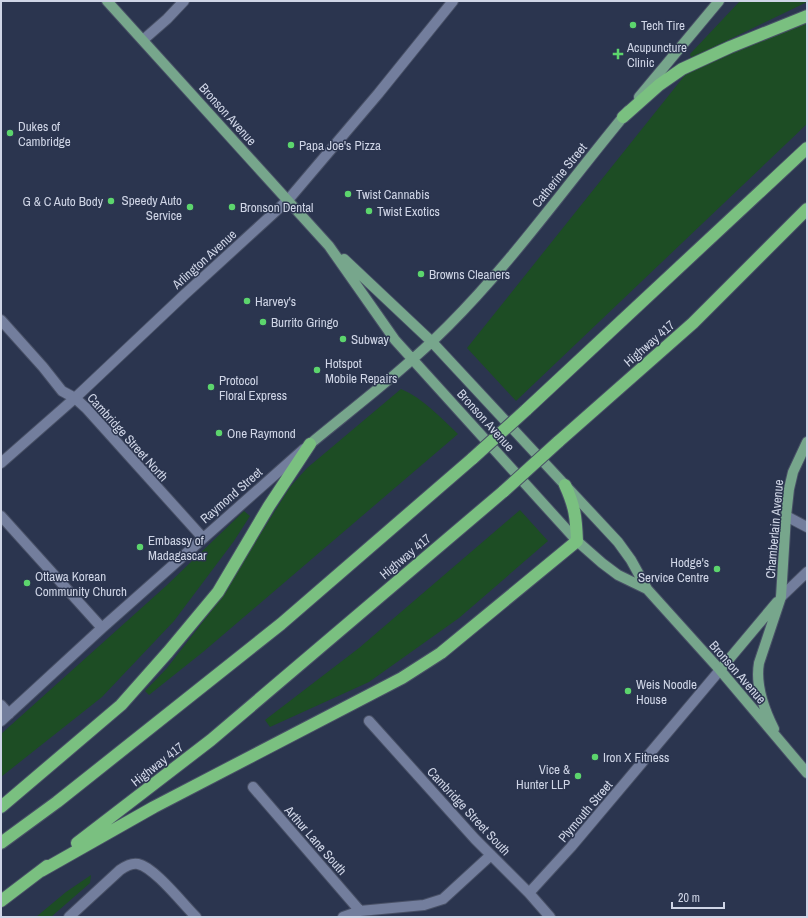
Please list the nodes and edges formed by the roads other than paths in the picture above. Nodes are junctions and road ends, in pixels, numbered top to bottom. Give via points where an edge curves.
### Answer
1 (107, 1) edge
2 (184, 1) edge
3 (453, 1) edge
4 (719, 1) edge
5 (807, 16) edge
6 (143, 40) junction
7 (623, 117) junction
8 (807, 148) edge
9 (288, 200) junction
10 (807, 209) edge
11 (329, 246) junction
12 (1, 320) edge
13 (432, 342) junction
14 (412, 359) junction
15 (75, 398) junction
16 (807, 442) edge
17 (310, 444) junction
18 (1, 463) edge
19 (565, 485) junction
20 (1, 516) edge
21 (786, 516) junction
22 (807, 527) edge
23 (203, 538) junction
24 (577, 541) junction
25 (807, 572) edge
26 (647, 589) junction
27 (781, 598) junction
28 (102, 628) junction
29 (720, 670) junction
30 (1, 705) edge
31 (9, 714) junction
32 (1, 721) edge
33 (369, 722) dead end
34 (779, 740) junction
35 (807, 773) edge
36 (253, 787) dead end
37 (1, 807) edge
38 (1, 843) edge
39 (491, 855) junction
40 (41, 871) junction
41 (529, 893) junction
42 (1, 901) edge
43 (360, 911) junction
44 (69, 917) edge
45 (196, 917) edge
46 (343, 917) edge
47 (550, 917) edge

1 - 6 main road, Bronson Avenue
2 - 6 street
3 - 9 street, Arlington Avenue
4 - 7 main road, Catherine Street
5 - 7 highway via 682,69 659,85
6 - 9 main road, Bronson Avenue
7 - 13 main road, Catherine Street via 501,269
8 - 38 highway, bridge via 473,458 281,624 57,802
9 - 11 main road, Bronson Avenue
9 - 15 street, Arlington Avenue
10 - 40 highway, Highway 417, bridge via 693,323 504,491 211,740
11 - 13 main road, Bronson Avenue
11 - 14 main road, Bronson Avenue via 395,340
12 - 15 street, Cambridge Street North via 62,391
13 - 14 main road, Catherine Street
13 - 19 main road, Bronson Avenue
14 - 17 main road, Raymond Street
14 - 24 main road, Bronson Avenue
15 - 18 street, Arlington Avenue
15 - 23 street, Cambridge Street North
16 - 21 main road, Chamberlain Avenue via 793,472
17 - 23 street, Raymond Street
17 - 37 highway via 269,506 218,592 168,652 121,705
19 - 24 highway via 573,503
19 - 26 main road, Bronson Avenue via 618,542
20 - 28 street
21 - 22 street
21 - 27 main road, Chamberlain Avenue
23 - 28 street, Raymond Street
24 - 26 main road, Bronson Avenue via 618,575
24 - 40 highway via 441,653 402,678 154,807
25 - 27 street
26 - 29 main road, Bronson Avenue
27 - 29 main road
27 - 34 main road, Chamberlain Avenue via 757,671 762,700
28 - 31 street, Raymond Street
29 - 34 main road, Bronson Avenue
29 - 41 street, Plymouth Street via 572,847
30 - 31 street
31 - 32 street, Raymond Street
33 - 39 street, Cambridge Street South
34 - 35 main road, Bronson Avenue
36 - 43 street, Arthur Lane South
39 - 41 street, Cambridge Street South
39 - 43 street via 443,899 424,905
40 - 42 highway, Highway 417
41 - 47 street, Cambridge Street South
43 - 46 street
44 - 45 street via 120,870 138,864 154,873

